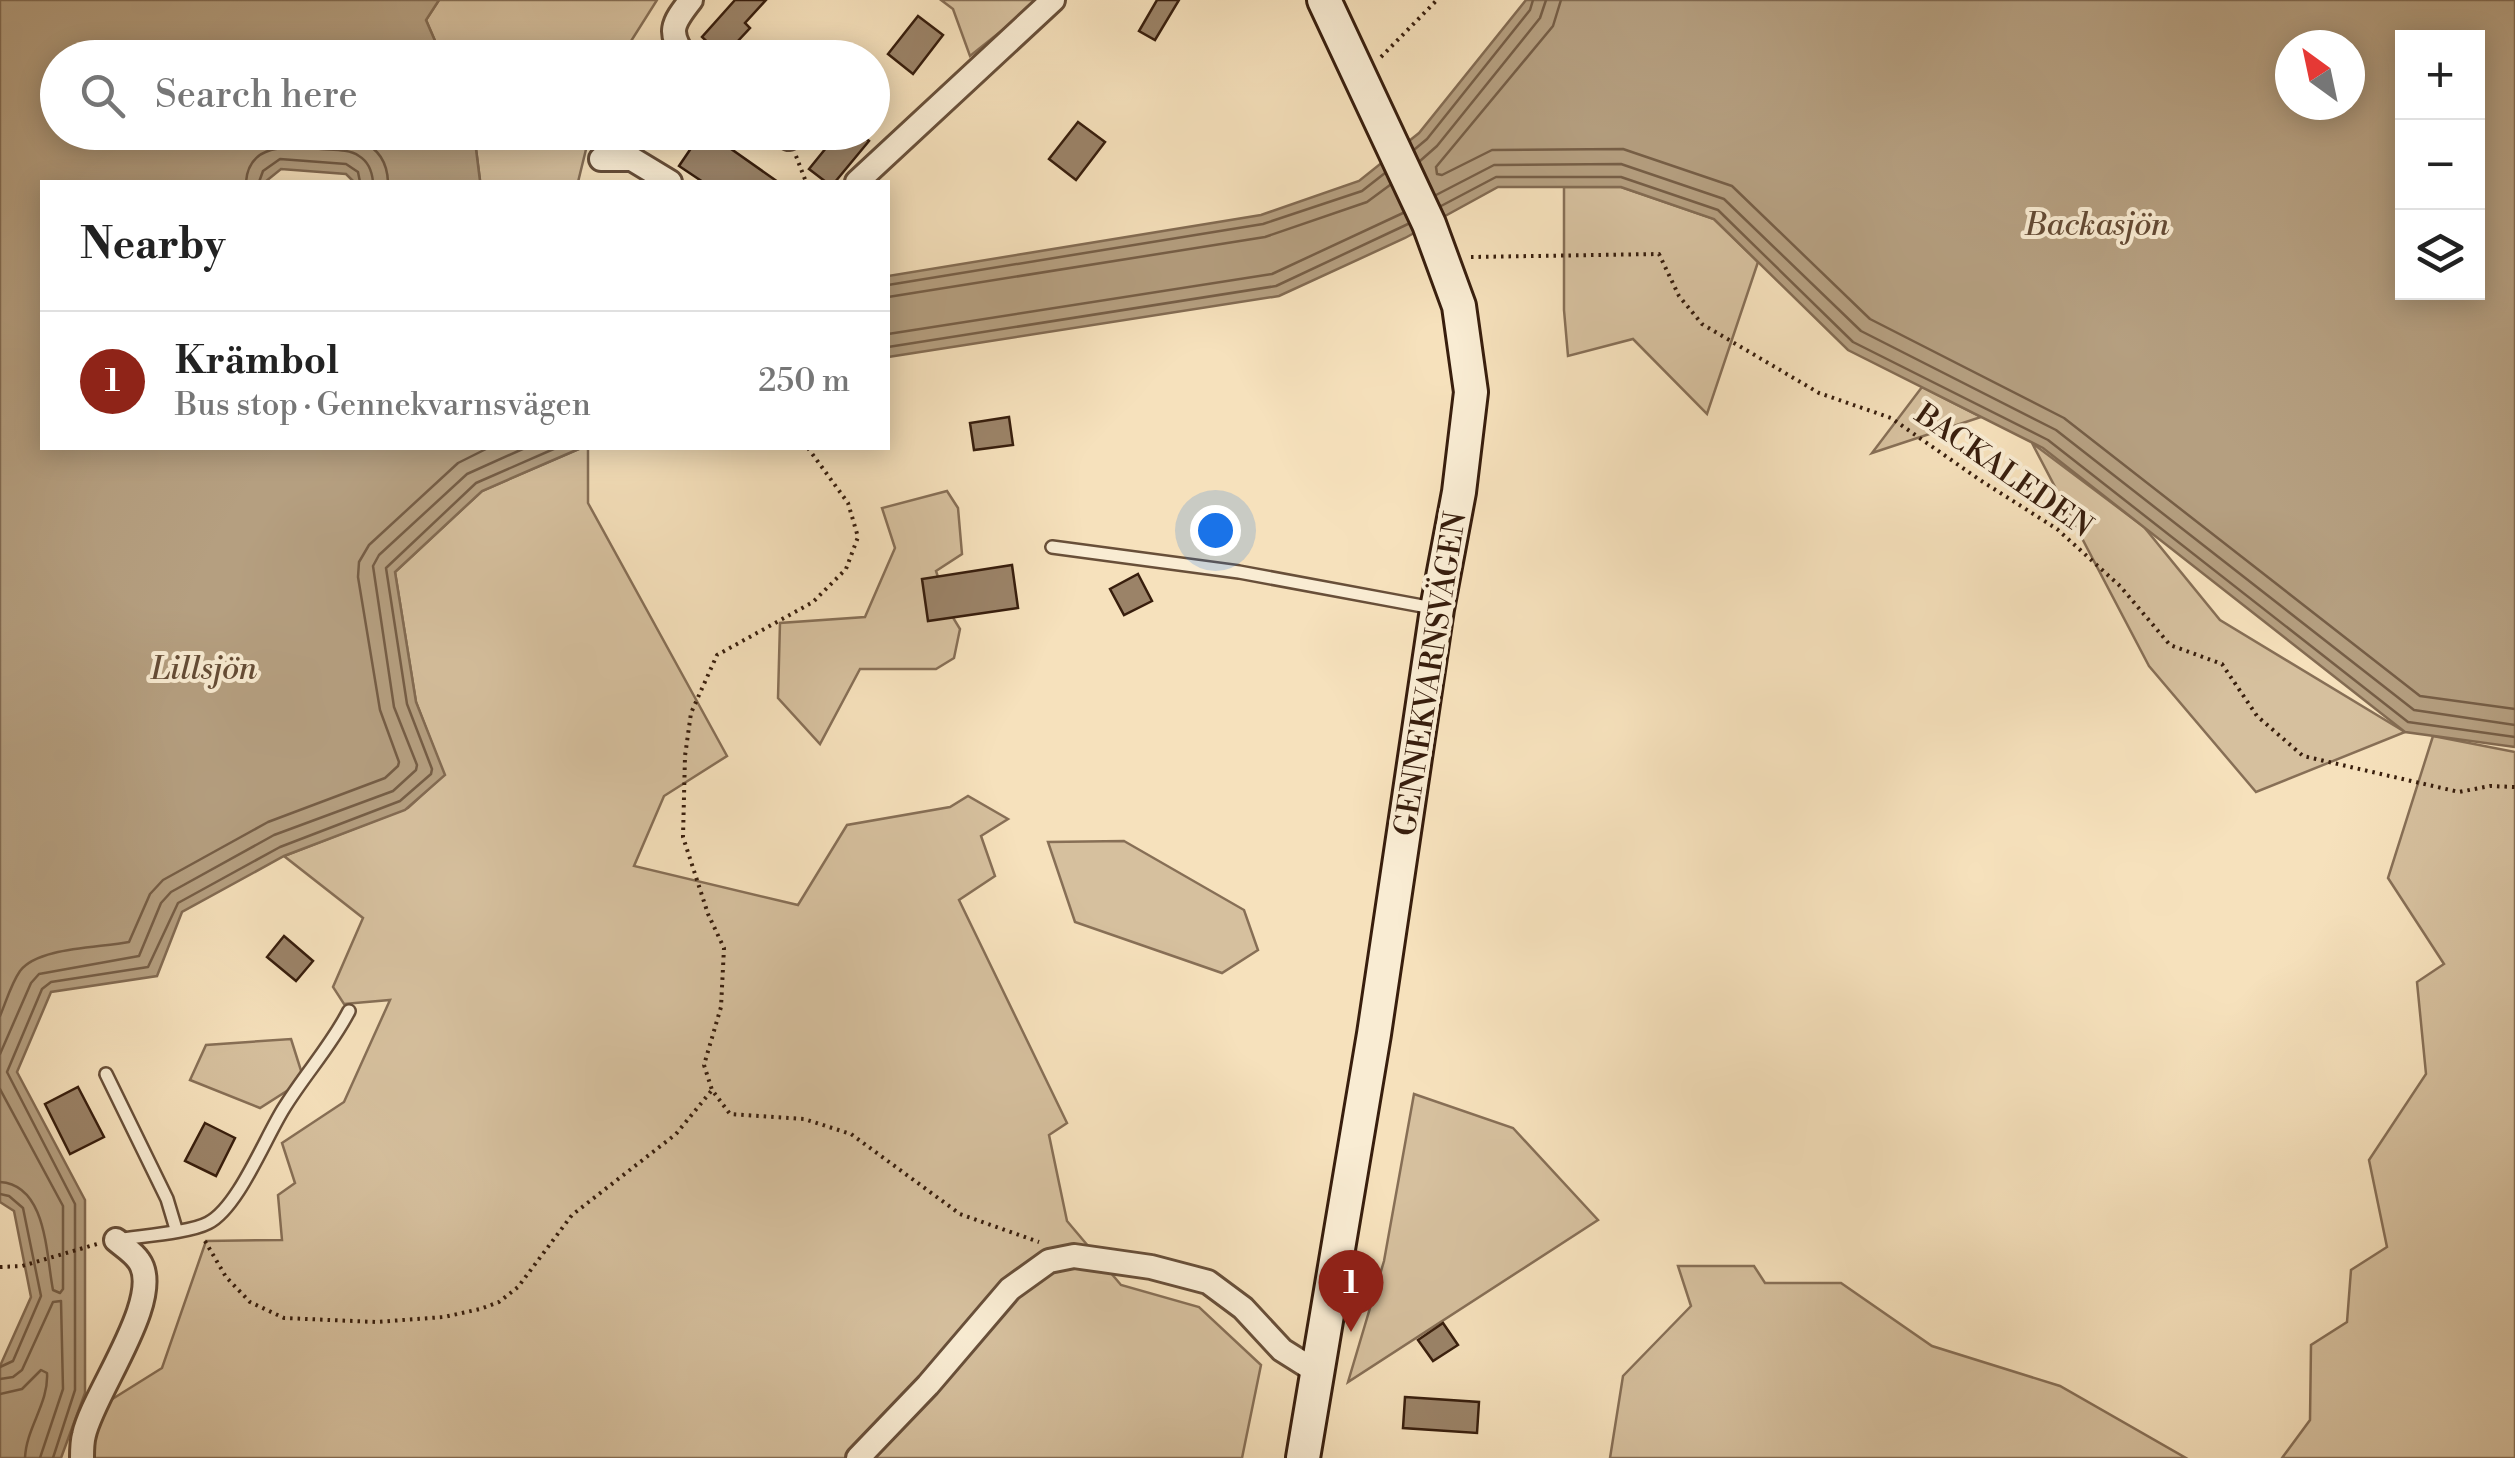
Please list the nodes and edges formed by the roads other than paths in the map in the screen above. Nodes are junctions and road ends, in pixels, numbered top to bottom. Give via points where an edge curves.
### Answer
1 (690, 0) edge
2 (1052, 0) edge
3 (1324, 0) edge
4 (674, 40) edge
5 (601, 159) dead end
6 (667, 180) edge
7 (859, 180) edge
8 (1052, 547) dead end
9 (1437, 609) junction
10 (349, 1011) dead end
11 (106, 1074) dead end
12 (176, 1230) junction
13 (116, 1240) joint
14 (1318, 1372) junction
15 (82, 1458) edge
16 (858, 1458) edge
17 (1303, 1458) edge

1 - 4 street via 674,21
2 - 7 street
3 - 9 street, GENNEKVARNSVÄGEN via 1430,224 1459,306 1470,392 1460,492
5 - 6 street via 632,159
8 - 9 lane via 1239,572
9 - 14 street, GENNEKVARNSVÄGEN
10 - 12 lane via 284,1108 240,1192 212,1222
11 - 12 lane
12 - 13 lane
13 - 15 street via 141,1262 145,1284 139,1319 84,1433
14 - 16 street via 1282,1350 1208,1282 1074,1256 1049,1261 1010,1288
14 - 17 street, GENNEKVARNSVÄGEN

